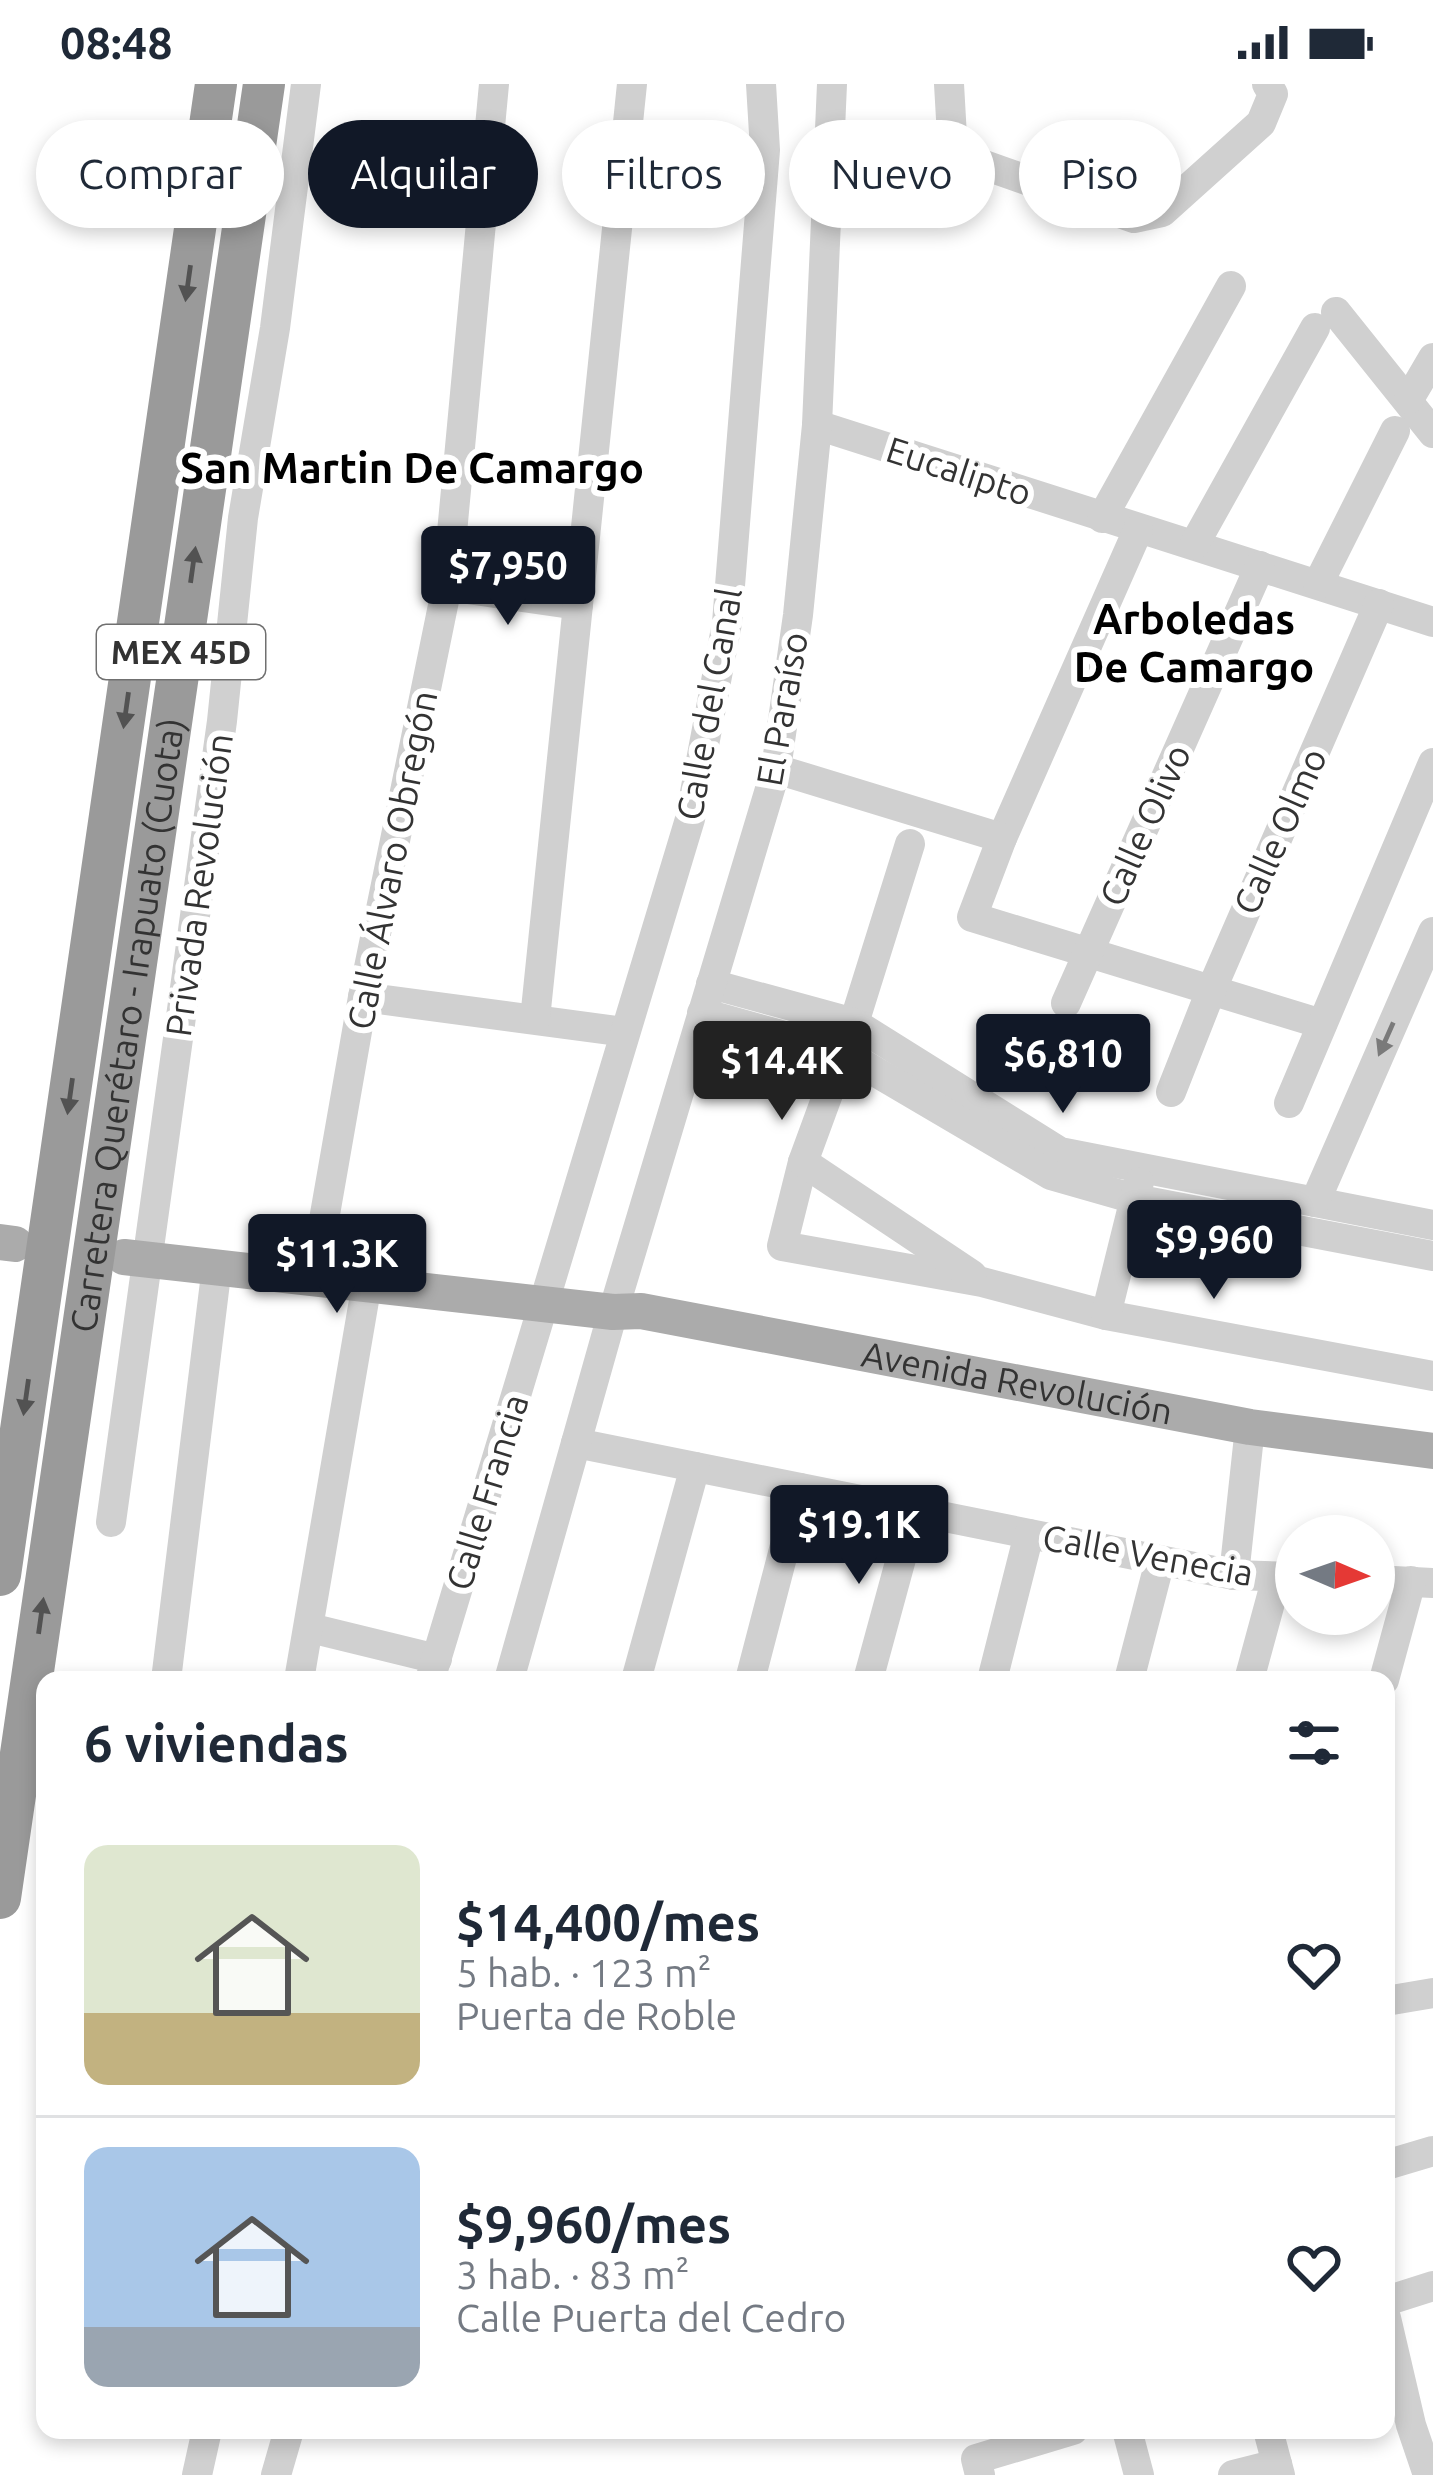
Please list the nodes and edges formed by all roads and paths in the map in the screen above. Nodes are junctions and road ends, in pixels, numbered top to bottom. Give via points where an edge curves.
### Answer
1 (216, 84) edge
2 (264, 84) edge
3 (306, 84) edge
4 (494, 84) edge
5 (632, 84) edge
6 (761, 84) edge
7 (832, 84) edge
8 (949, 84) edge
9 (1267, 84) edge
10 (1231, 286) dead end
11 (1433, 358) edge
12 (1409, 399) junction
13 (817, 425) junction
14 (1395, 431) dead end
15 (1433, 433) edge
16 (1102, 518) junction
17 (1138, 530) junction
18 (1194, 545) junction
19 (1260, 566) junction
20 (1318, 584) junction
21 (447, 586) junction
22 (1379, 604) junction
23 (578, 605) junction
24 (1433, 622) edge
25 (1433, 763) edge
26 (776, 770) junction
27 (1002, 838) junction
28 (910, 844) dead end
29 (1433, 932) edge
30 (1088, 954) junction
31 (1210, 993) junction
32 (362, 997) junction
33 (706, 998) junction
34 (1066, 1003) dead end
35 (535, 1019) junction
36 (1322, 1024) junction
37 (625, 1032) junction
38 (848, 1038) junction
39 (1171, 1092) dead end
40 (1289, 1102) dead end
41 (803, 1162) junction
42 (1139, 1185) junction
43 (1315, 1202) junction
44 (1433, 1225) edge
45 (1433, 1256) edge
46 (135, 1257) junction
47 (218, 1265) junction
48 (314, 1277) junction
49 (982, 1282) junction
50 (367, 1283) junction
51 (550, 1305) junction
52 (609, 1312) junction
53 (1106, 1316) junction
54 (1433, 1376) edge
55 (1250, 1427) junction
56 (576, 1443) junction
57 (1433, 1451) edge
58 (695, 1467) junction
59 (800, 1488) junction
60 (914, 1511) junction
61 (111, 1522) dead end
62 (1029, 1534) junction
63 (1160, 1561) junction
64 (0, 1575) edge
65 (1234, 1576) junction
66 (1275, 1577) edge
67 (1422, 1582) edge
68 (1275, 1608) edge
69 (310, 1628) junction
70 (434, 1669) edge
71 (167, 1671) edge
72 (301, 1671) edge
73 (512, 1671) edge
74 (638, 1671) edge
75 (752, 1671) edge
76 (870, 1671) edge
77 (994, 1671) edge
78 (1131, 1671) edge
79 (1252, 1671) edge
80 (1387, 1671) edge
81 (0, 1898) edge
82 (1433, 1993) edge
83 (1395, 1999) edge
84 (1433, 2151) edge
85 (1395, 2162) edge
86 (1433, 2286) edge
87 (1395, 2297) edge
88 (1395, 2344) edge
89 (1422, 2423) edge
90 (204, 2439) edge
91 (286, 2439) edge
92 (1049, 2439) edge
93 (1129, 2439) edge
94 (1270, 2439) edge
95 (978, 2467) edge
96 (1279, 2470) edge
97 (196, 2475) edge
98 (276, 2475) edge
99 (1139, 2475) edge
100 (1233, 2475) edge
101 (1428, 2475) edge

1 -> 64 highway, Carretera Querétaro - Irapuato (Cuota) / MEX 45D
81 -> 2 highway, Carretera Querétaro - Irapuato (Cuota) / MEX 45D
3 - 46 street, Privada Revolución via 222,721
4 - 21 street, Calle Álvaro Obregón
5 - 23 street
6 - 37 street, Calle del Canal via 765,150 728,623 690,819
7 - 13 street, El Paraíso
8 - 9 street via 953,154 1134,218 1162,212 1261,123 1273,94
10 - 16 street
11 - 12 street
12 - 15 street
12 - 18 street via 1326,320
13 - 16 street, Eucalipto
13 - 26 street, El Paraíso
14 - 20 street
16 - 17 street, Eucalipto
17 - 18 street, Eucalipto
17 - 27 street
18 - 19 street, Eucalipto
19 - 20 street, Eucalipto
19 - 30 street, Calle Olivo
20 - 22 street, Eucalipto
21 - 23 street
21 - 32 street, Calle Álvaro Obregón
22 - 24 street, Eucalipto
22 - 31 street, Calle Olmo
23 - 35 street
25 - 36 street
26 - 27 street
26 - 33 street, El Paraíso
27 - 30 street via 972,917
28 - 38 street
29 -> 43 street
30 - 31 street
30 - 34 street, Calle Olivo
31 - 36 street
31 - 39 street, Calle Olmo
32 - 35 street
32 - 48 street, Calle Álvaro Obregón
33 - 38 street
33 - 52 street, El Paraíso
35 - 37 street
36 - 40 street
37 - 51 street, Calle del Canal
38 - 41 street
38 - 42 street via 1051,1175
41 - 49 street
41 - 49 street via 782,1246
42 - 43 street
42 - 45 street
42 - 53 street
43 - 44 street
46 - 47 main road, Avenida Revolución
46 - 61 street, Privada Revolución
47 - 48 main road, Avenida Revolución
47 - 71 street
48 - 50 main road, Avenida Revolución
49 - 53 street
50 - 51 main road, Avenida Revolución
50 - 69 street
51 - 52 main road, Avenida Revolución
51 - 70 street, Calle Francia
52 - 55 main road, Avenida Revolución via 641,1311
52 - 56 street, Calle Francia
53 - 54 street
55 - 57 main road, Avenida Revolución
55 - 65 street
56 - 58 street, Calle Venecia
56 - 73 street, Calle Francia
58 - 59 street, Calle Venecia
58 - 74 street
59 - 60 street, Calle Venecia
59 - 75 street
60 - 62 street, Calle Venecia
60 - 76 street
62 - 63 street, Calle Venecia
62 - 77 street
63 - 65 street, Calle Venecia
63 - 78 street
65 - 66 street, Calle Venecia
67 - 80 street
68 - 79 street
69 - 70 street
69 - 72 street
82 - 83 street
84 - 85 street
86 - 87 street
88 - 89 street
89 - 101 street
90 - 97 street
91 - 98 street
92 - 95 street
93 - 99 street
94 - 96 street
96 - 100 street

